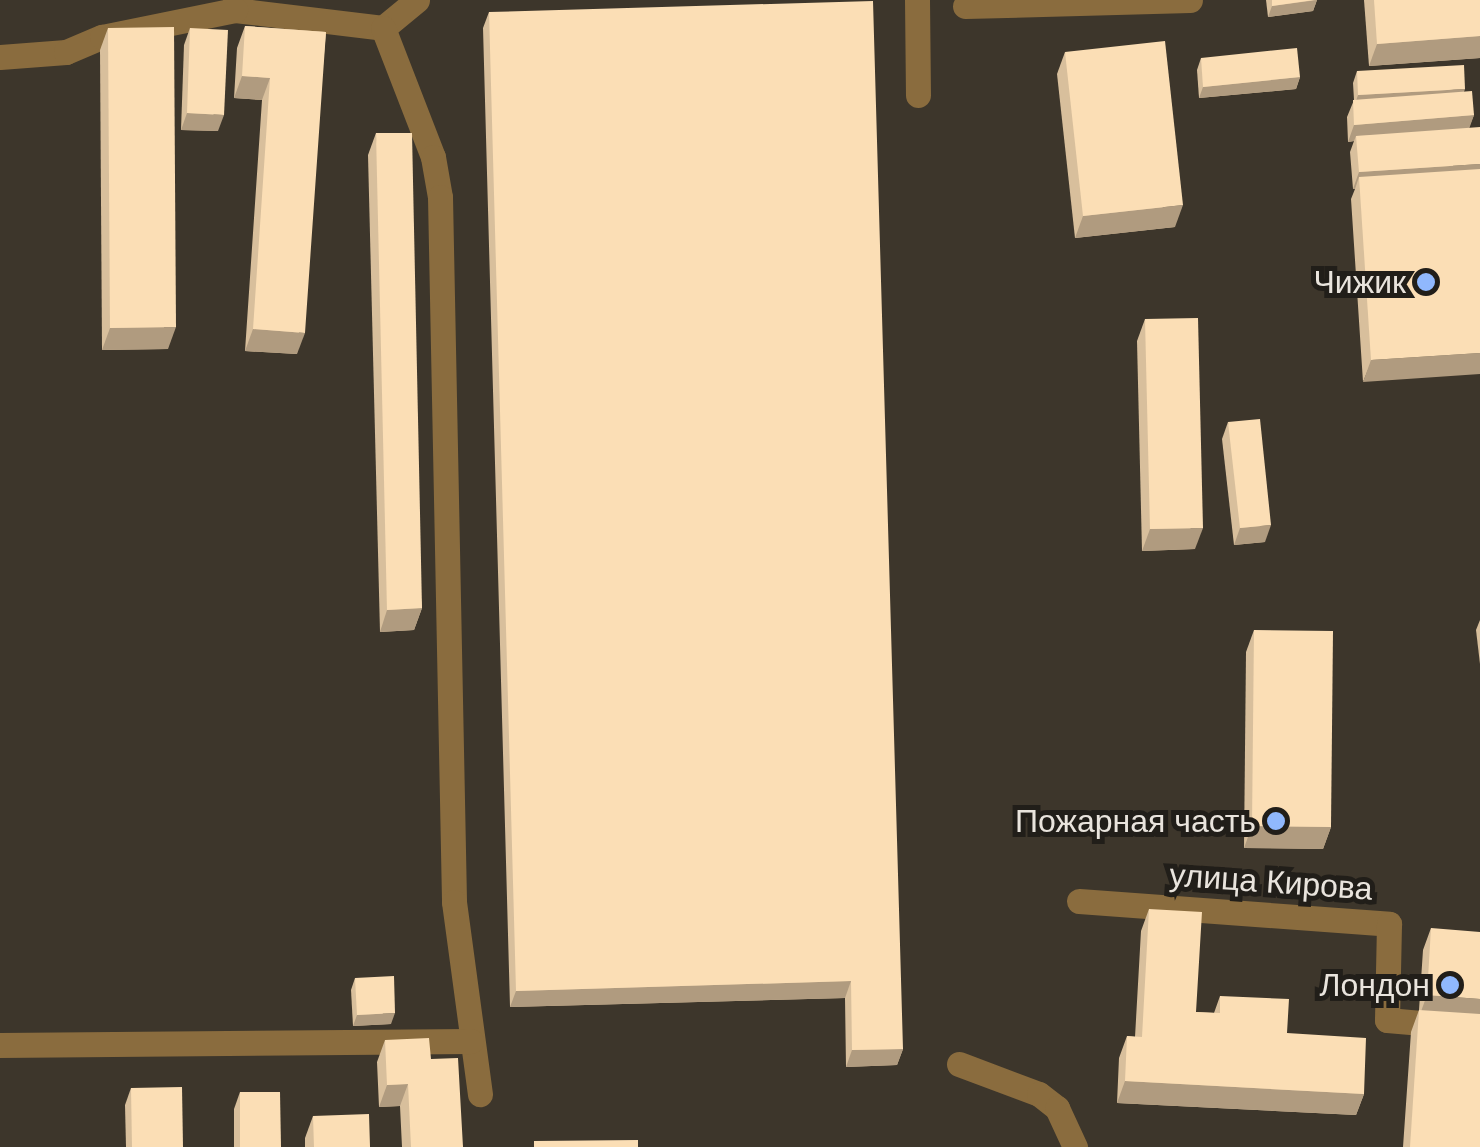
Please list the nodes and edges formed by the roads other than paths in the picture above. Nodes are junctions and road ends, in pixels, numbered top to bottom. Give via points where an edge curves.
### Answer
1 (418, 0) edge
2 (916, 0) edge
3 (1190, 0) edge
4 (235, 5) edge
5 (965, 6) dead end
6 (383, 28) junction
7 (0, 57) edge
8 (918, 95) dead end
9 (1079, 900) dead end
10 (1480, 1028) edge
11 (470, 1041) junction
12 (0, 1045) edge
13 (959, 1064) dead end
14 (480, 1094) dead end
15 (1075, 1147) edge

1 - 6 street
2 - 8 street
3 - 5 street
4 - 6 street
4 - 7 street via 66,52
6 - 11 street via 433,158 440,197 454,902
9 - 10 street, улица Кирова via 1389,924 1387,1020
11 - 12 street
11 - 14 street
13 - 15 street via 1040,1094 1057,1108

